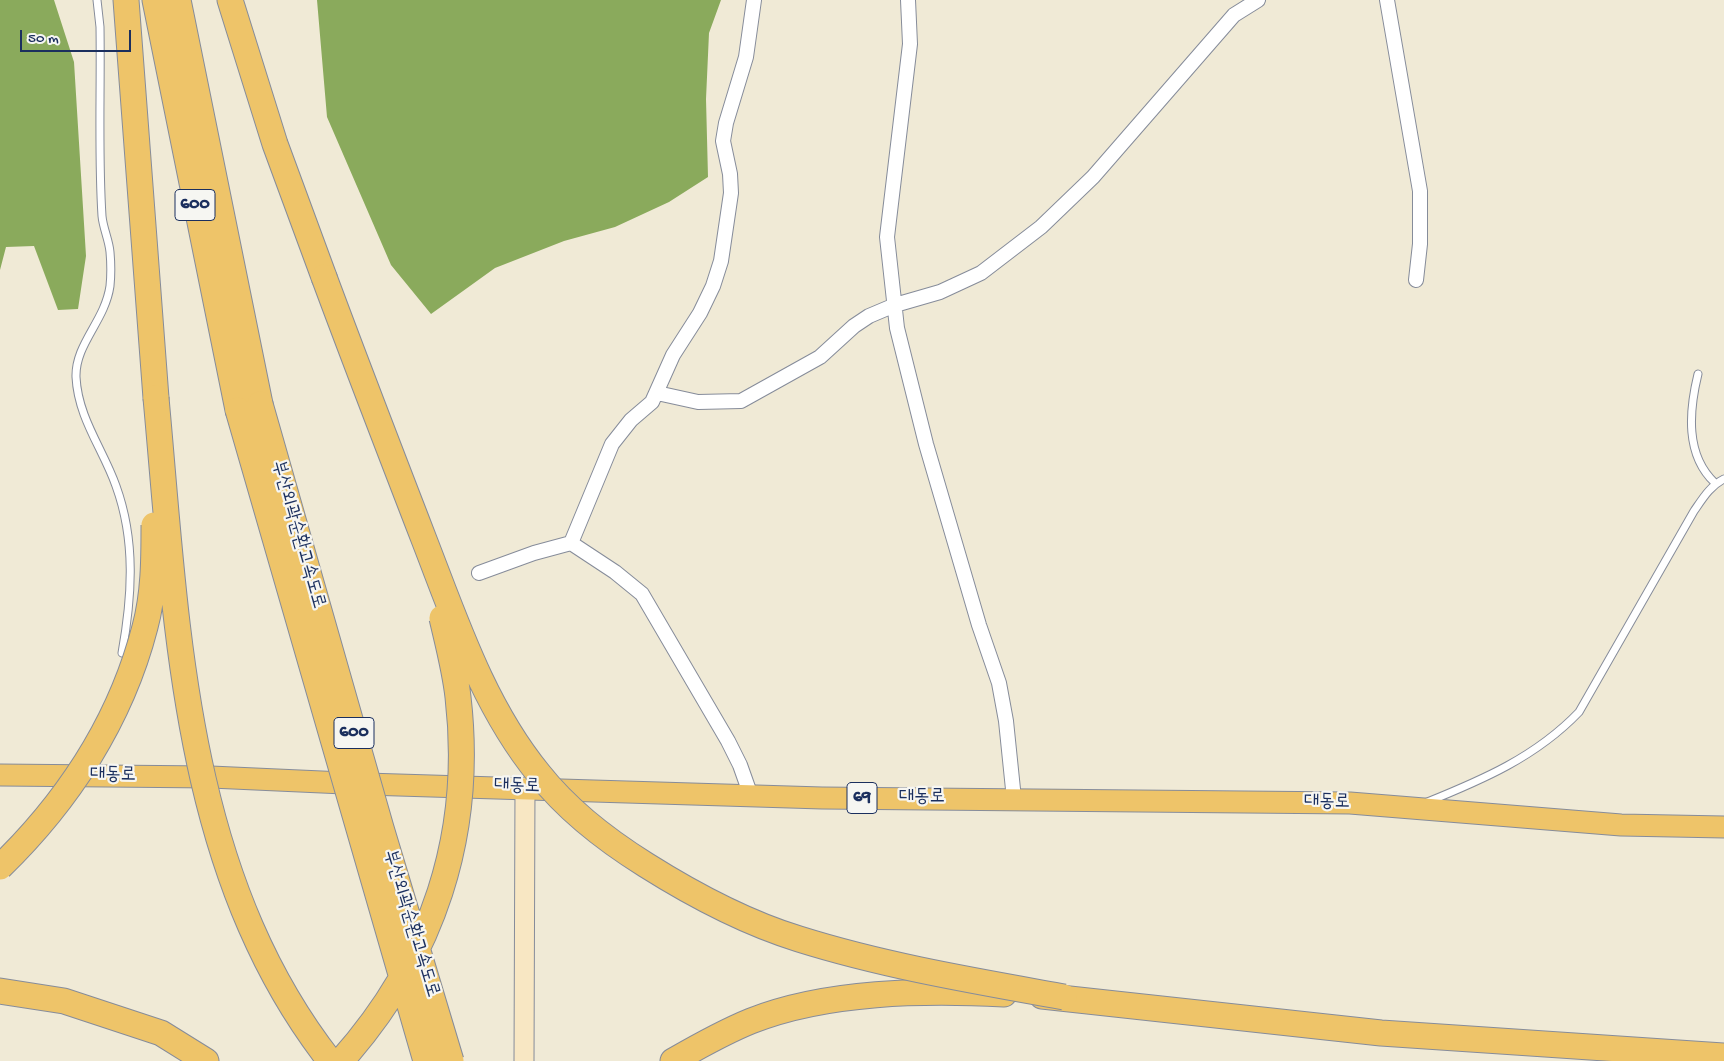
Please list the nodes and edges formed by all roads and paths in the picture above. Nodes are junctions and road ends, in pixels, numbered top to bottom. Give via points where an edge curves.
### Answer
1 (97, 0) edge
2 (126, 0) edge
3 (155, 0) edge
4 (178, 0) edge
5 (230, 0) edge
6 (754, 0) edge
7 (908, 0) edge
8 (1258, 0) edge
9 (1387, 0) edge
10 (1416, 280) dead end
11 (895, 305) junction
12 (354, 358) junction
13 (1698, 374) dead end
14 (657, 394) junction
15 (156, 398) junction
16 (249, 407) junction
17 (1724, 479) edge
18 (1715, 483) junction
19 (571, 544) junction
20 (479, 573) dead end
21 (122, 653) dead end
22 (0, 775) edge
23 (525, 787) junction
24 (751, 796) junction
25 (1014, 799) junction
26 (1412, 808) junction
27 (1724, 828) edge
28 (0, 867) edge
29 (0, 991) edge
30 (1064, 997) junction
31 (1724, 1056) edge
32 (206, 1061) edge
33 (330, 1061) edge
34 (341, 1061) edge
35 (426, 1061) edge
36 (451, 1061) edge
37 (524, 1061) edge
38 (673, 1061) edge

1 - 21 lane via 102,217 110,253 110,286 103,312 78,354 76,377 86,424 116,485 128,538 132,573
2 - 15 highway
3 - 16 highway, 부산외곽순환고속도로 / 600
4 - 16 highway, 부산외곽순환고속도로 / 600
5 - 12 highway, bridge via 275,144
6 - 14 street via 746,57 723,142 730,174 730,193 721,261 713,286 673,355
7 - 11 street via 910,44 887,237
8 - 11 street via 1234,15 1093,177 1041,227 981,274 940,292
9 - 10 street via 1420,192
11 - 14 street via 854,326 820,357 741,401 698,402
11 - 25 street via 899,337 926,444 999,683
12 - 30 highway, bridge via 463,640 500,720 539,775 582,820 674,883 796,938 965,980
12 - 34 highway, bridge via 435,589 458,697 461,768 456,830 430,925 395,990
13 - 18 lane via 1692,398 1692,435 1701,465
14 - 19 street via 612,444
15 - 28 highway, bridge via 153,576 145,626 126,689 94,750 61,801
15 - 33 highway, bridge via 193,739 211,813 229,870 257,938 306,1030
16 - 35 highway, 부산외곽순환고속도로 / 600, bridge
16 - 36 highway, 부산외곽순환고속도로 / 600, bridge
17 - 18 lane
18 - 26 lane via 1694,511 1579,712 1531,754 1476,782
19 - 20 street via 534,553
19 - 24 street via 642,594 728,741
22 - 23 main road, 대동로 / 69 via 211,777
23 - 24 main road, 대동로 / 69
23 - 37 street
24 - 25 main road, 대동로 / 69
25 - 26 main road, 대동로 / 69 via 1350,803
26 - 27 main road, 대동로 / 69 via 1621,825
29 - 32 highway via 64,1001 161,1033
30 - 31 highway via 1382,1033
30 - 38 highway, bridge via 913,993 848,998 752,1020

